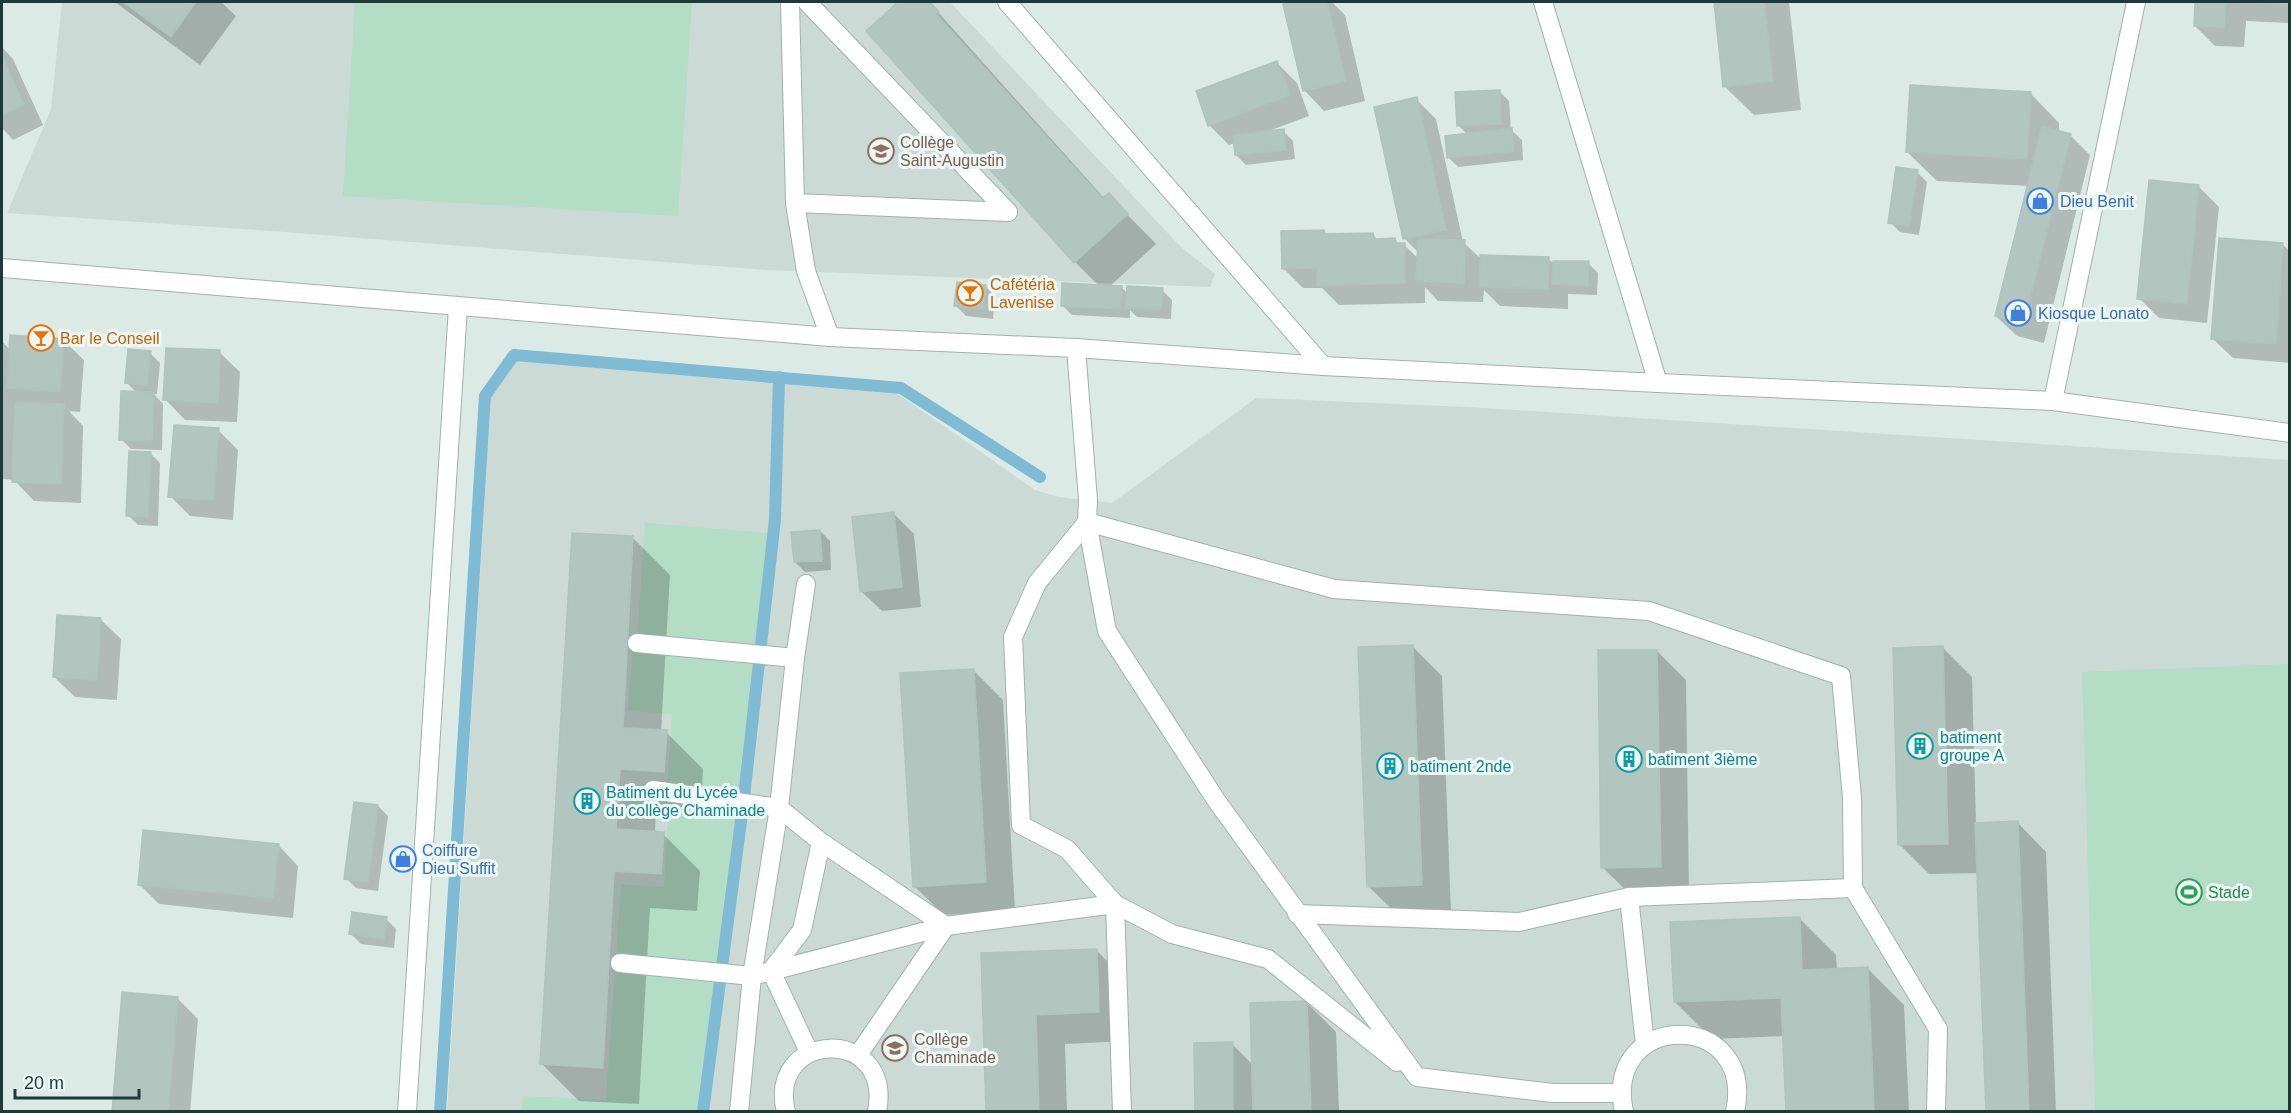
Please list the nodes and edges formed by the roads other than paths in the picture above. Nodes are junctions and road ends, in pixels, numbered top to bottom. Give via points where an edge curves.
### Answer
1 (790, 2) edge
2 (807, 2) edge
3 (1007, 2) edge
4 (1543, 2) edge
5 (2136, 2) edge
6 (795, 203) junction
7 (2, 268) edge
8 (458, 307) junction
9 (830, 338) junction
10 (1076, 348) junction
11 (1323, 366) junction
12 (1658, 383) junction
13 (2053, 400) junction
14 (2289, 433) edge
15 (1087, 522) junction
16 (806, 585) dead end
17 (637, 643) dead end
18 (795, 658) junction
19 (653, 790) dead end
20 (779, 808) junction
21 (821, 842) junction
22 (1853, 888) junction
23 (1629, 897) junction
24 (1115, 904) junction
25 (1298, 914) junction
26 (946, 927) junction
27 (620, 963) dead end
28 (771, 971) junction
29 (752, 976) junction
30 (1645, 1045) junction
31 (809, 1052) junction
32 (858, 1055) junction
33 (1417, 1077) junction
34 (1621, 1093) junction
35 (407, 1112) edge
36 (738, 1112) edge
37 (786, 1112) edge
38 (877, 1112) edge
39 (1122, 1112) edge
40 (1624, 1112) edge
41 (1736, 1112) edge
42 (1936, 1112) edge

1 - 6 street
2 - 6 street via 1008,212
3 - 11 street
4 - 12 street
5 - 13 street
6 - 9 street via 806,271
7 - 8 street
8 - 9 street
8 - 35 street
9 - 10 street
10 - 11 street
10 - 15 street
11 - 12 street
12 - 13 street
13 - 14 street
15 - 22 street via 1334,589 1649,610 1841,676 1852,798
15 - 24 street via 1037,583 1013,637 1021,825 1067,849
15 - 25 street via 1107,631 1216,800
16 - 18 street
17 - 18 street
18 - 20 street
19 - 20 street
20 - 21 street
20 - 29 street
21 - 26 street
21 - 28 street via 802,930
22 - 23 street
22 - 42 street via 1938,1029
23 - 25 street via 1519,922
23 - 30 street
24 - 26 street
24 - 33 street via 1172,934 1268,959
24 - 39 street
25 - 33 street
26 - 28 street
26 - 32 street
27 - 29 street
28 - 29 street
28 - 31 street
29 - 36 street
30 - 34 street via 1632,1058
30 - 41 street via 1680,1033 1714,1045 1736,1074
31 - 32 street via 842,1048
31 - 37 street via 795,1063 787,1077 783,1094
32 - 38 street via 878,1081
33 - 34 street via 1553,1093
34 - 40 street

